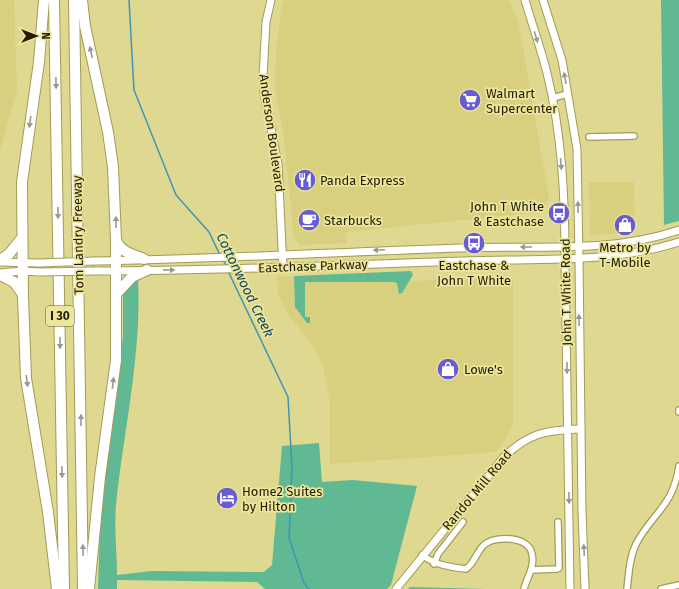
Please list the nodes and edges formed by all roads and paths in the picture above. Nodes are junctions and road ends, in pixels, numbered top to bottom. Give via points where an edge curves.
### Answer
1 (44, 0) edge
2 (54, 0) edge
3 (74, 0) edge
4 (82, 0) edge
5 (271, 0) edge
6 (524, 0) edge
7 (542, 0) edge
8 (568, 94) junction
9 (552, 98) junction
10 (634, 136) dead end
11 (589, 137) dead end
12 (679, 230) edge
13 (22, 238) junction
14 (116, 240) junction
15 (679, 242) edge
16 (565, 246) junction
17 (579, 246) junction
18 (418, 249) junction
19 (282, 256) junction
20 (144, 259) junction
21 (565, 259) junction
22 (579, 259) junction
23 (0, 261) edge
24 (419, 262) junction
25 (116, 266) junction
26 (22, 267) junction
27 (283, 268) junction
28 (147, 270) junction
29 (0, 274) edge
30 (23, 294) junction
31 (116, 294) junction
32 (567, 429) junction
33 (581, 429) junction
34 (679, 466) edge
35 (462, 522) dead end
36 (558, 522) dead end
37 (422, 555) junction
38 (434, 564) junction
39 (531, 570) junction
40 (679, 585) edge
41 (57, 589) edge
42 (64, 589) edge
43 (83, 589) edge
44 (89, 589) edge
45 (396, 589) edge
46 (524, 589) edge
47 (570, 589) edge
48 (585, 589) edge
49 (627, 589) edge
50 (662, 589) edge

1 -> 13 highway via 39,62 22,182
2 -> 42 highway, Tom Landry Freeway / I 30
43 -> 3 highway, Tom Landry Freeway / I 30
14 -> 4 highway via 112,160
5 - 19 main road, Anderson Boulevard via 266,22 263,76 278,164
6 -> 9 main road, John T White Road via 547,73
8 -> 7 main road, John T White Road via 562,60
8 - 9 street
17 -> 8 main road, John T White Road via 577,149
9 -> 16 main road, John T White Road via 560,152
10 - 11 street
12 - 17 main road via 658,238 627,244
13 - 23 highway
13 - 26 highway
14 - 20 highway via 119,247
14 - 25 highway
15 - 22 main road via 638,253
16 - 17 main road, Eastchase Parkway
16 -> 18 main road, Eastchase Parkway
16 - 21 main road, John T White Road
17 - 22 main road, John T White Road
18 -> 19 main road, Eastchase Parkway
18 - 24 main road
19 - 20 main road, Eastchase Parkway
19 - 27 main road, Anderson Boulevard
20 - 25 main road, Eastchase Parkway
21 - 22 main road, Eastchase Parkway
21 - 24 main road, Eastchase Parkway
21 -> 32 main road, John T White Road
33 -> 22 main road, John T White Road
23 - 26 main road, Eastchase Parkway
24 - 27 main road, Eastchase Parkway
25 - 26 main road, Eastchase Parkway, bridge via 95,261 39,263
25 - 26 main road, Eastchase Parkway, bridge via 95,271 40,272
25 - 28 main road, Eastchase Parkway
25 - 31 highway
26 - 29 main road, Eastchase Parkway
26 - 30 highway
28 -> 27 main road, Eastchase Parkway
28 - 31 highway via 132,277
29 - 30 highway via 14,282
30 -> 41 highway via 26,378 48,512
44 -> 31 highway via 100,477 116,360
32 - 33 main road, Randol Mill Road
32 - 37 main road, Randol Mill Road via 533,435 514,447
32 -> 47 main road, John T White Road
48 -> 33 main road, John T White Road
34 - 49 street via 676,484 665,506 636,544 631,557
35 - 38 street via 438,554
36 - 39 street via 559,568
37 - 38 street
37 - 45 main road, Randol Mill Road
38 - 39 street via 466,569 484,545 504,539 524,542 528,546 532,552
39 - 46 street
40 - 50 street

